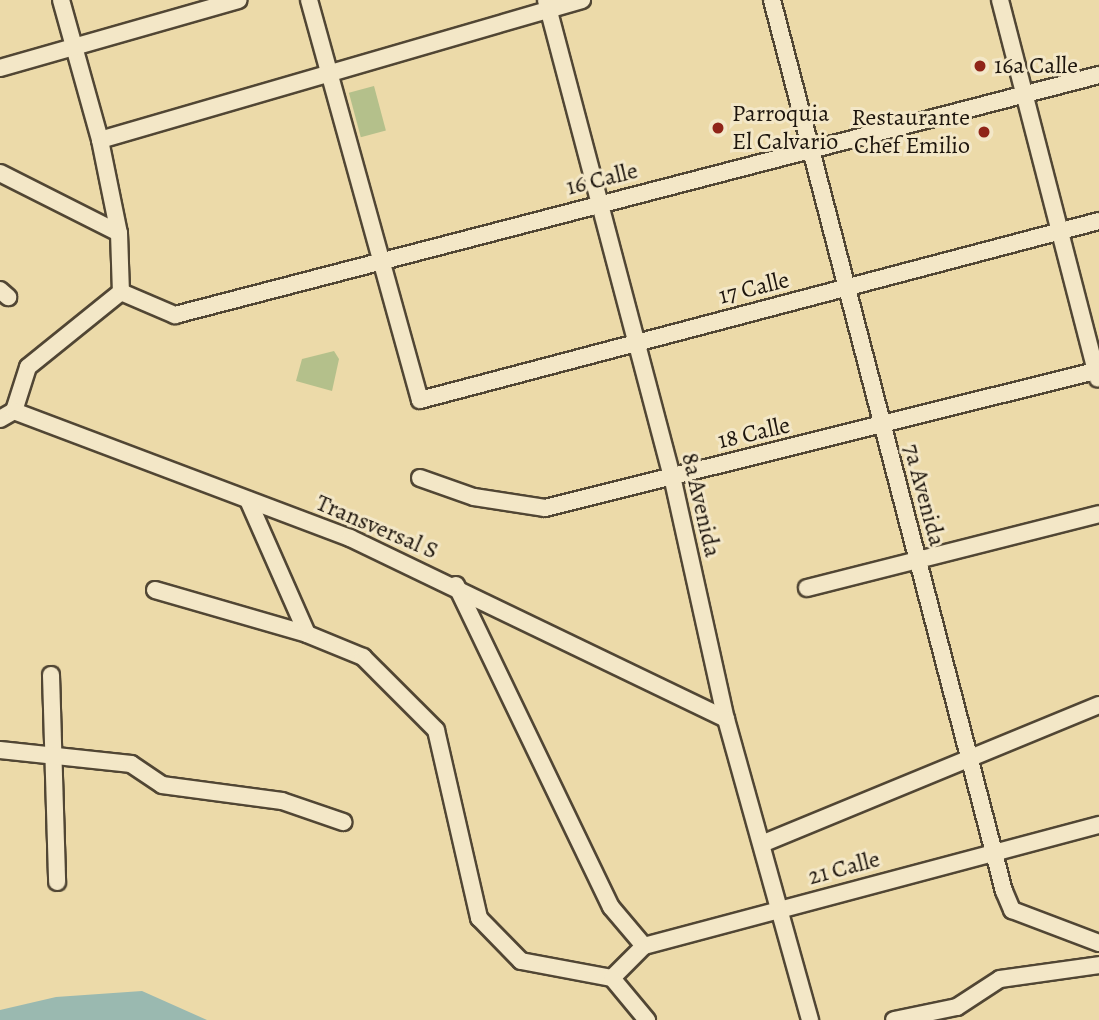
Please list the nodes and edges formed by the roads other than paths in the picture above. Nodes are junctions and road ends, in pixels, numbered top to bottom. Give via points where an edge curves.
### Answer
1 (61, 0) edge
2 (238, 0) edge
3 (309, 0) edge
4 (582, 0) edge
5 (772, 0) edge
6 (1000, 0) edge
7 (547, 5) edge
8 (75, 48) junction
9 (0, 68) edge
10 (329, 74) junction
11 (1099, 75) edge
12 (1024, 95) junction
13 (100, 140) junction
14 (812, 150) junction
15 (0, 173) edge
16 (598, 203) junction
17 (1099, 221) edge
18 (1061, 232) junction
19 (119, 233) junction
20 (382, 261) junction
21 (847, 288) junction
22 (121, 292) junction
23 (633, 342) junction
24 (1098, 374) edge
25 (7, 415) edge
26 (883, 427) junction
27 (672, 476) junction
28 (420, 478) dead end
29 (248, 500) junction
30 (1099, 514) edge
31 (918, 561) junction
32 (456, 585) junction
33 (807, 588) dead end
34 (155, 590) dead end
35 (307, 634) junction
36 (51, 675) dead end
37 (1099, 705) edge
38 (726, 719) junction
39 (0, 750) edge
40 (53, 755) junction
41 (970, 755) junction
42 (343, 822) dead end
43 (1099, 825) edge
44 (764, 843) junction
45 (992, 853) junction
46 (57, 882) dead end
47 (781, 907) junction
48 (1099, 943) edge
49 (644, 946) junction
50 (1099, 965) edge
51 (612, 978) junction
52 (647, 1020) edge
53 (810, 1020) edge
54 (894, 1020) edge

1 - 8 street
2 - 8 street
3 - 10 street
4 - 7 street
5 - 14 street, 7a Avenida
6 - 12 street
7 - 10 street
7 - 16 street, 8a Avenida
8 - 9 street
8 - 13 street
10 - 13 street
10 - 20 street
11 - 12 street, 16 Calle
12 - 14 street, 16 Calle
12 - 18 street
13 - 19 street
14 - 16 street, 16 Calle
14 - 21 street, 7a Avenida
15 - 19 street
16 - 20 street, 16 Calle
16 - 23 street, 8a Avenida
17 - 18 street, 17 Calle
18 - 21 street, 17 Calle
18 - 24 street
19 - 22 street
20 - 22 street, 16 Calle via 175,315
20 - 23 street, 17 Calle via 420,400
21 - 23 street, 17 Calle
21 - 26 street, 7a Avenida
22 - 25 street via 28,367
23 - 27 street, 8a Avenida
24 - 26 street, 18 Calle
25 - 29 street, Transversal S
26 - 27 street, 18 Calle
26 - 31 street, 7a Avenida
27 - 28 street, 18 Calle via 545,508 474,497
27 - 38 street, 8a Avenida
29 - 32 street, Transversal S
29 - 35 street
30 - 31 street
31 - 33 street
31 - 41 street, 7a Avenida
32 - 38 street, Transversal S
32 - 49 street via 611,907
34 - 35 street
35 - 51 street via 363,657 436,730 479,918 521,961
36 - 40 street
37 - 41 street
38 - 44 street, 8a Avenida
39 - 40 street
40 - 42 street via 131,764 162,785 282,801
40 - 46 street
41 - 44 street
41 - 45 street, 7a Avenida
43 - 45 street, 21 Calle
44 - 47 street, 8a Avenida
45 - 47 street, 21 Calle
45 - 48 street, 7a Avenida via 1012,910
47 - 49 street, 21 Calle
47 - 53 street, 8a Avenida
49 - 51 street, 21 Calle
50 - 54 street via 1000,979 957,1007
51 - 52 street

